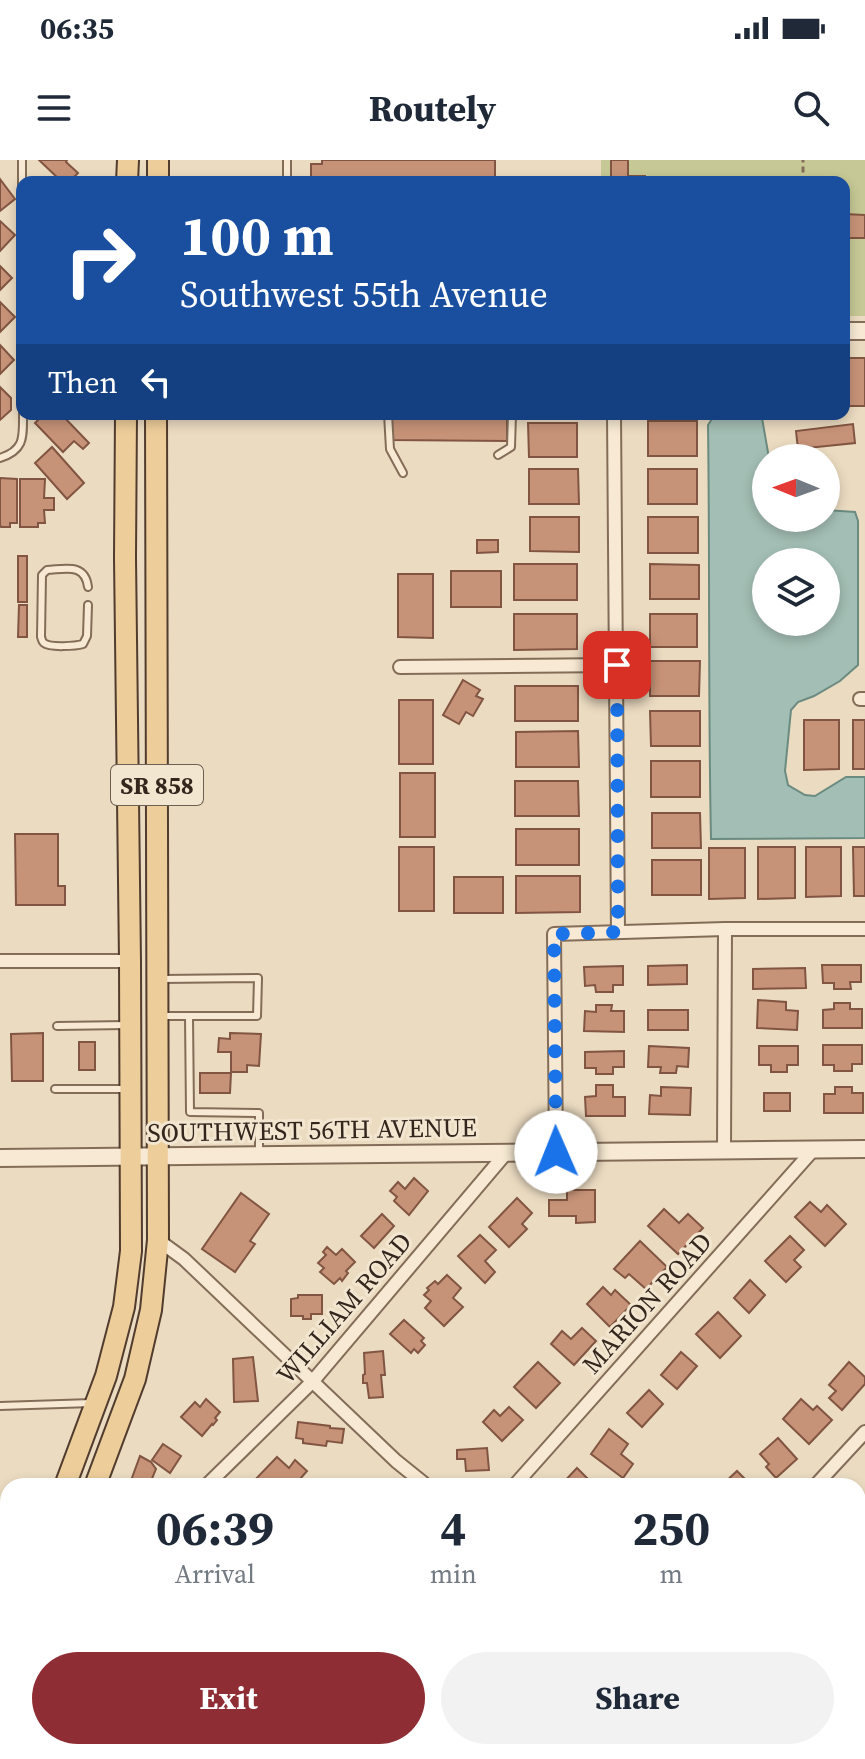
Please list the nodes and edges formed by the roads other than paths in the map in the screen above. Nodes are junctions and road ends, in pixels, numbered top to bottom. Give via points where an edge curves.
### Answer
1 (23, 420) edge
2 (126, 420) edge
3 (156, 420) edge
4 (388, 420) edge
5 (512, 420) edge
6 (614, 420) edge
7 (498, 455) dead end
8 (0, 458) edge
9 (403, 473) dead end
10 (88, 587) dead end
11 (88, 605) dead end
12 (617, 665) junction
13 (400, 667) dead end
14 (725, 929) junction
15 (865, 929) edge
16 (618, 932) junction
17 (0, 961) edge
18 (130, 961) junction
19 (158, 979) junction
20 (158, 1016) junction
21 (189, 1017) junction
22 (130, 1025) junction
23 (57, 1026) dead end
24 (55, 1089) dead end
25 (130, 1089) junction
26 (814, 1149) junction
27 (865, 1149) edge
28 (724, 1150) junction
29 (507, 1152) junction
30 (556, 1152) junction
31 (259, 1155) junction
32 (130, 1156) junction
33 (159, 1156) junction
34 (0, 1158) edge
35 (158, 1240) junction
36 (312, 1382) junction
37 (95, 1403) junction
38 (0, 1406) edge
39 (865, 1432) edge
40 (68, 1478) edge
41 (98, 1478) edge
42 (214, 1478) edge
43 (417, 1478) edge
44 (521, 1478) edge
45 (822, 1478) edge

1 - 8 lane via 23,440 14,453
2 - 18 main road, SR 858
3 - 19 main road, SR 858
4 - 9 lane via 390,449
5 - 7 lane via 511,447
6 - 12 street
10 - 11 lane via 76,569 47,570 42,575 43,643 83,644
12 - 13 street
12 - 16 street
14 - 15 street
14 - 16 street
14 - 28 street
16 - 30 street via 554,934
17 - 18 street
18 - 22 main road, SR 858
19 - 20 main road, SR 858
19 - 21 lane via 258,978 257,1016
20 - 21 lane
20 - 33 main road, SR 858
21 - 31 lane via 190,1112 259,1113
22 - 23 lane
22 - 25 main road, SR 858
24 - 25 lane
25 - 32 main road, SR 858
26 - 27 street, SOUTHWEST 56TH AVENUE
26 - 28 street, SOUTHWEST 56TH AVENUE
26 - 44 street, MARION ROAD
28 - 30 street, SOUTHWEST 56TH AVENUE
29 - 30 street, SOUTHWEST 56TH AVENUE
29 - 31 street, SOUTHWEST 56TH AVENUE
29 - 36 street, WILLIAM ROAD
31 - 33 street, SOUTHWEST 56TH AVENUE
32 - 33 street, SOUTHWEST 56TH AVENUE
32 - 34 street, SOUTHWEST 56TH AVENUE
32 - 37 main road, SR 858 via 131,1251 124,1307
33 - 35 main road, SR 858
35 - 36 street
35 - 41 main road, SR 858 via 151,1310 135,1379
36 - 42 street, WILLIAM ROAD
36 - 43 street
37 - 38 lane
37 - 40 main road, SR 858
39 - 45 street

